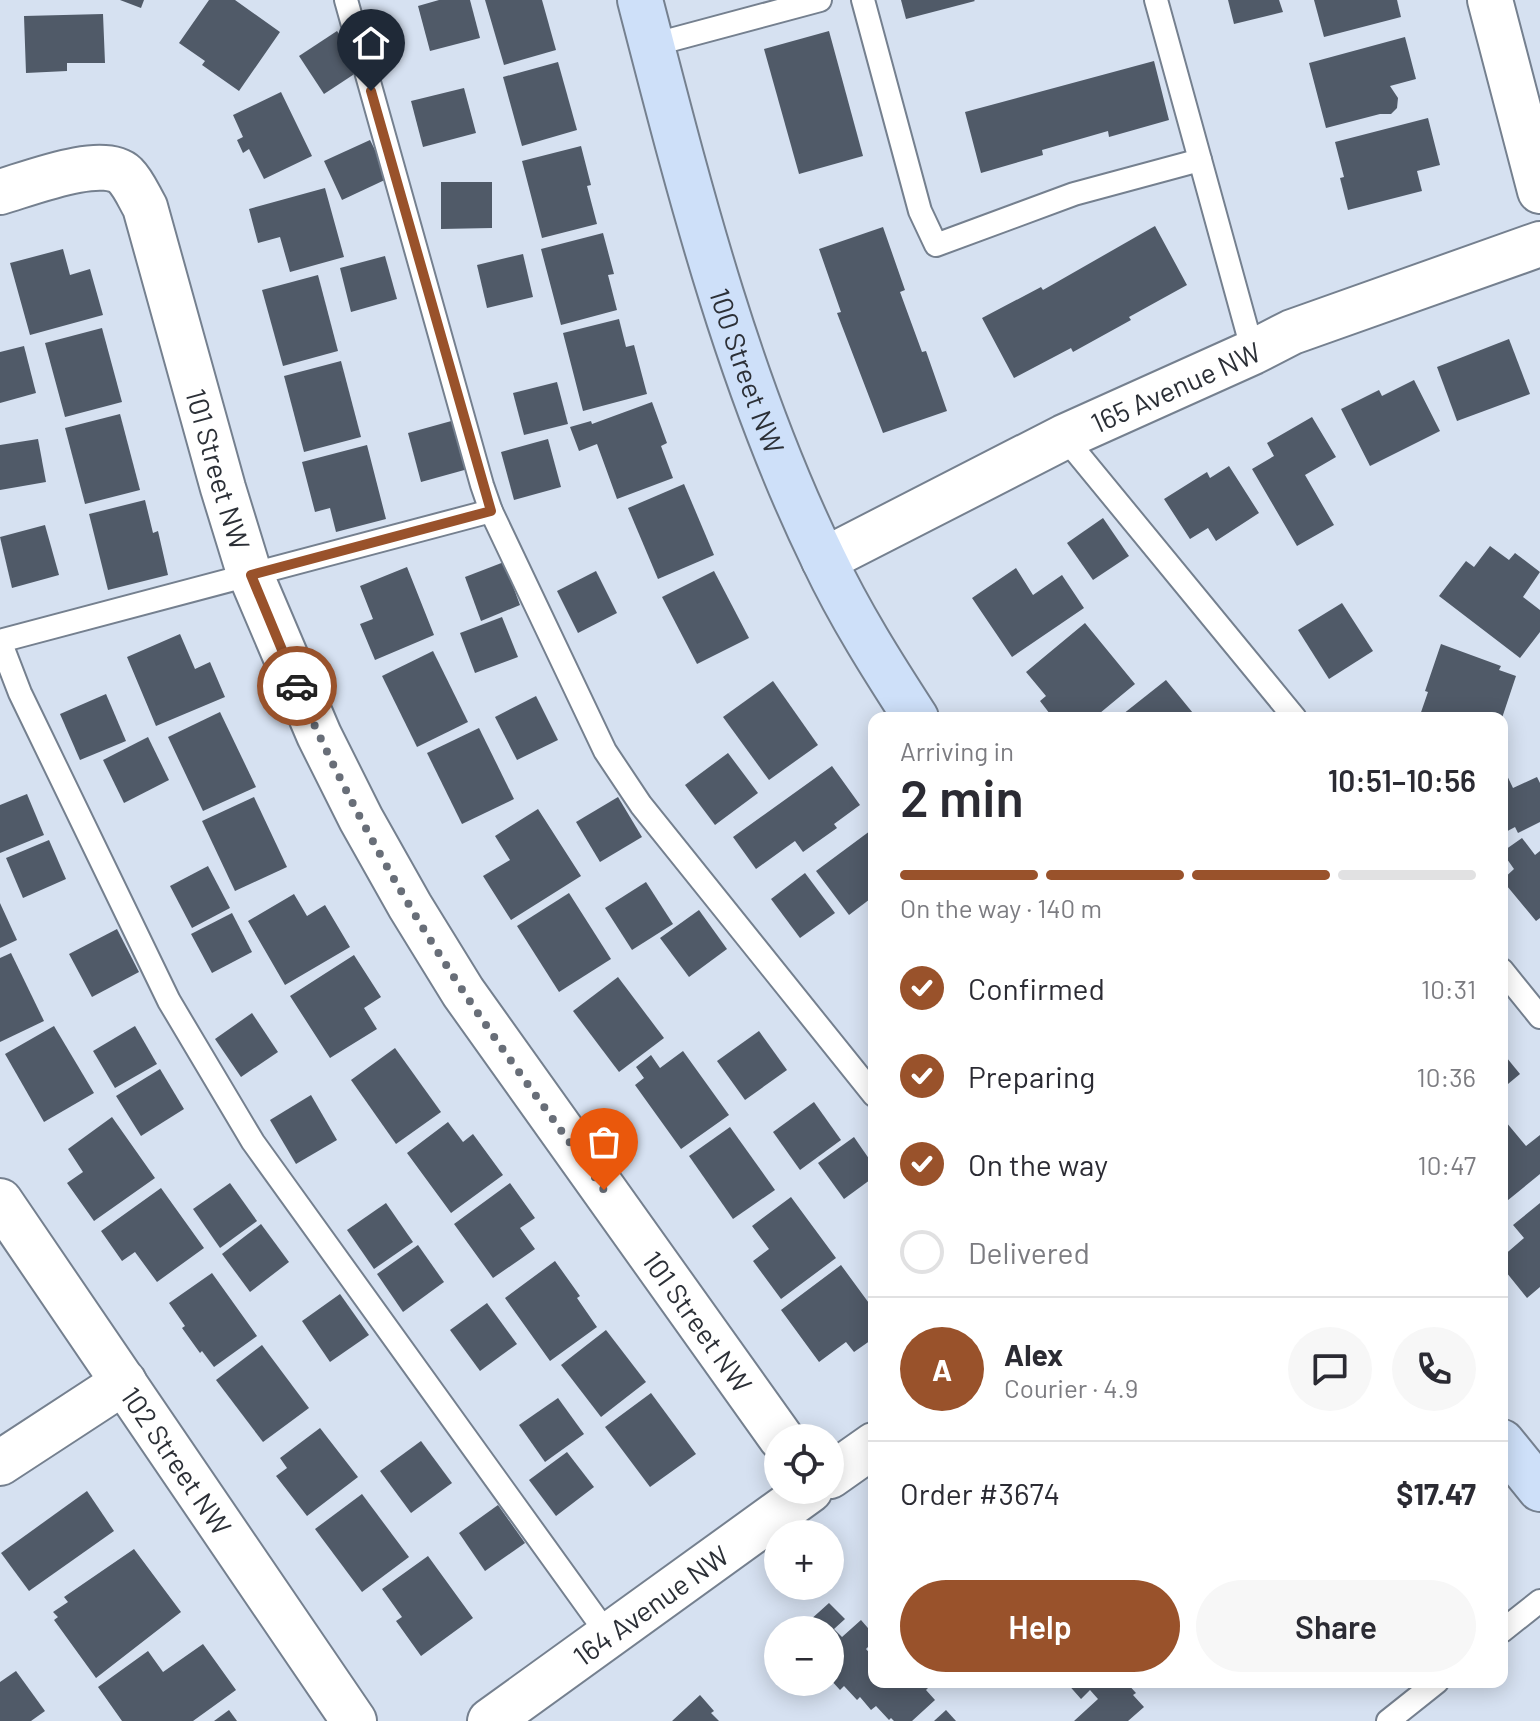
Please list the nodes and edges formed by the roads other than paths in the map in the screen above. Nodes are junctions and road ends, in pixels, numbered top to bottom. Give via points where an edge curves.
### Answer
1 (346, 0) edge
2 (640, 0) edge
3 (820, 0) edge
4 (863, 0) edge
5 (1156, 0) edge
6 (1490, 0) edge
7 (652, 45) junction
8 (1200, 160) junction
9 (1540, 191) edge
10 (0, 192) edge
11 (1540, 244) edge
12 (1253, 352) junction
13 (1064, 437) junction
14 (491, 511) junction
15 (824, 560) junction
16 (251, 575) junction
17 (0, 641) edge
18 (912, 712) edge
19 (1290, 712) edge
20 (1508, 977) edge
21 (1540, 1017) edge
22 (868, 1088) edge
23 (0, 1201) edge
24 (124, 1382) junction
25 (771, 1424) edge
26 (868, 1449) edge
27 (1508, 1449) edge
28 (0, 1463) edge
29 (844, 1466) edge
30 (1540, 1489) edge
31 (790, 1504) edge
32 (1540, 1601) edge
33 (1508, 1626) edge
34 (608, 1635) junction
35 (1429, 1688) edge
36 (354, 1721) edge
37 (490, 1721) edge
38 (1388, 1721) edge

1 - 14 lane
2 - 7 street, 100 Street NW
3 - 7 lane
4 - 8 lane via 920,211 936,245 1074,194
5 - 8 lane
6 - 9 street
7 - 15 street, 100 Street NW via 749,375
8 - 12 lane
10 - 16 street, 101 Street NW via 99,166 124,174 145,207
11 - 12 street, 165 Avenue NW via 1292,332
12 - 13 street, 165 Avenue NW
13 - 15 street, 165 Avenue NW
13 - 19 lane
14 - 16 lane
14 - 22 lane via 605,751 641,805
15 - 18 street, 100 Street NW
16 - 17 lane
16 - 25 street, 101 Street NW via 319,735 410,906 463,992
17 - 34 lane via 108,875 207,1069 253,1142
20 - 21 lane
23 - 24 street, 102 Street NW
24 - 28 street
24 - 36 street, 102 Street NW
26 - 29 street
27 - 30 street
31 - 34 street, 164 Avenue NW
32 - 33 lane
34 - 37 street, 164 Avenue NW
35 - 38 lane

